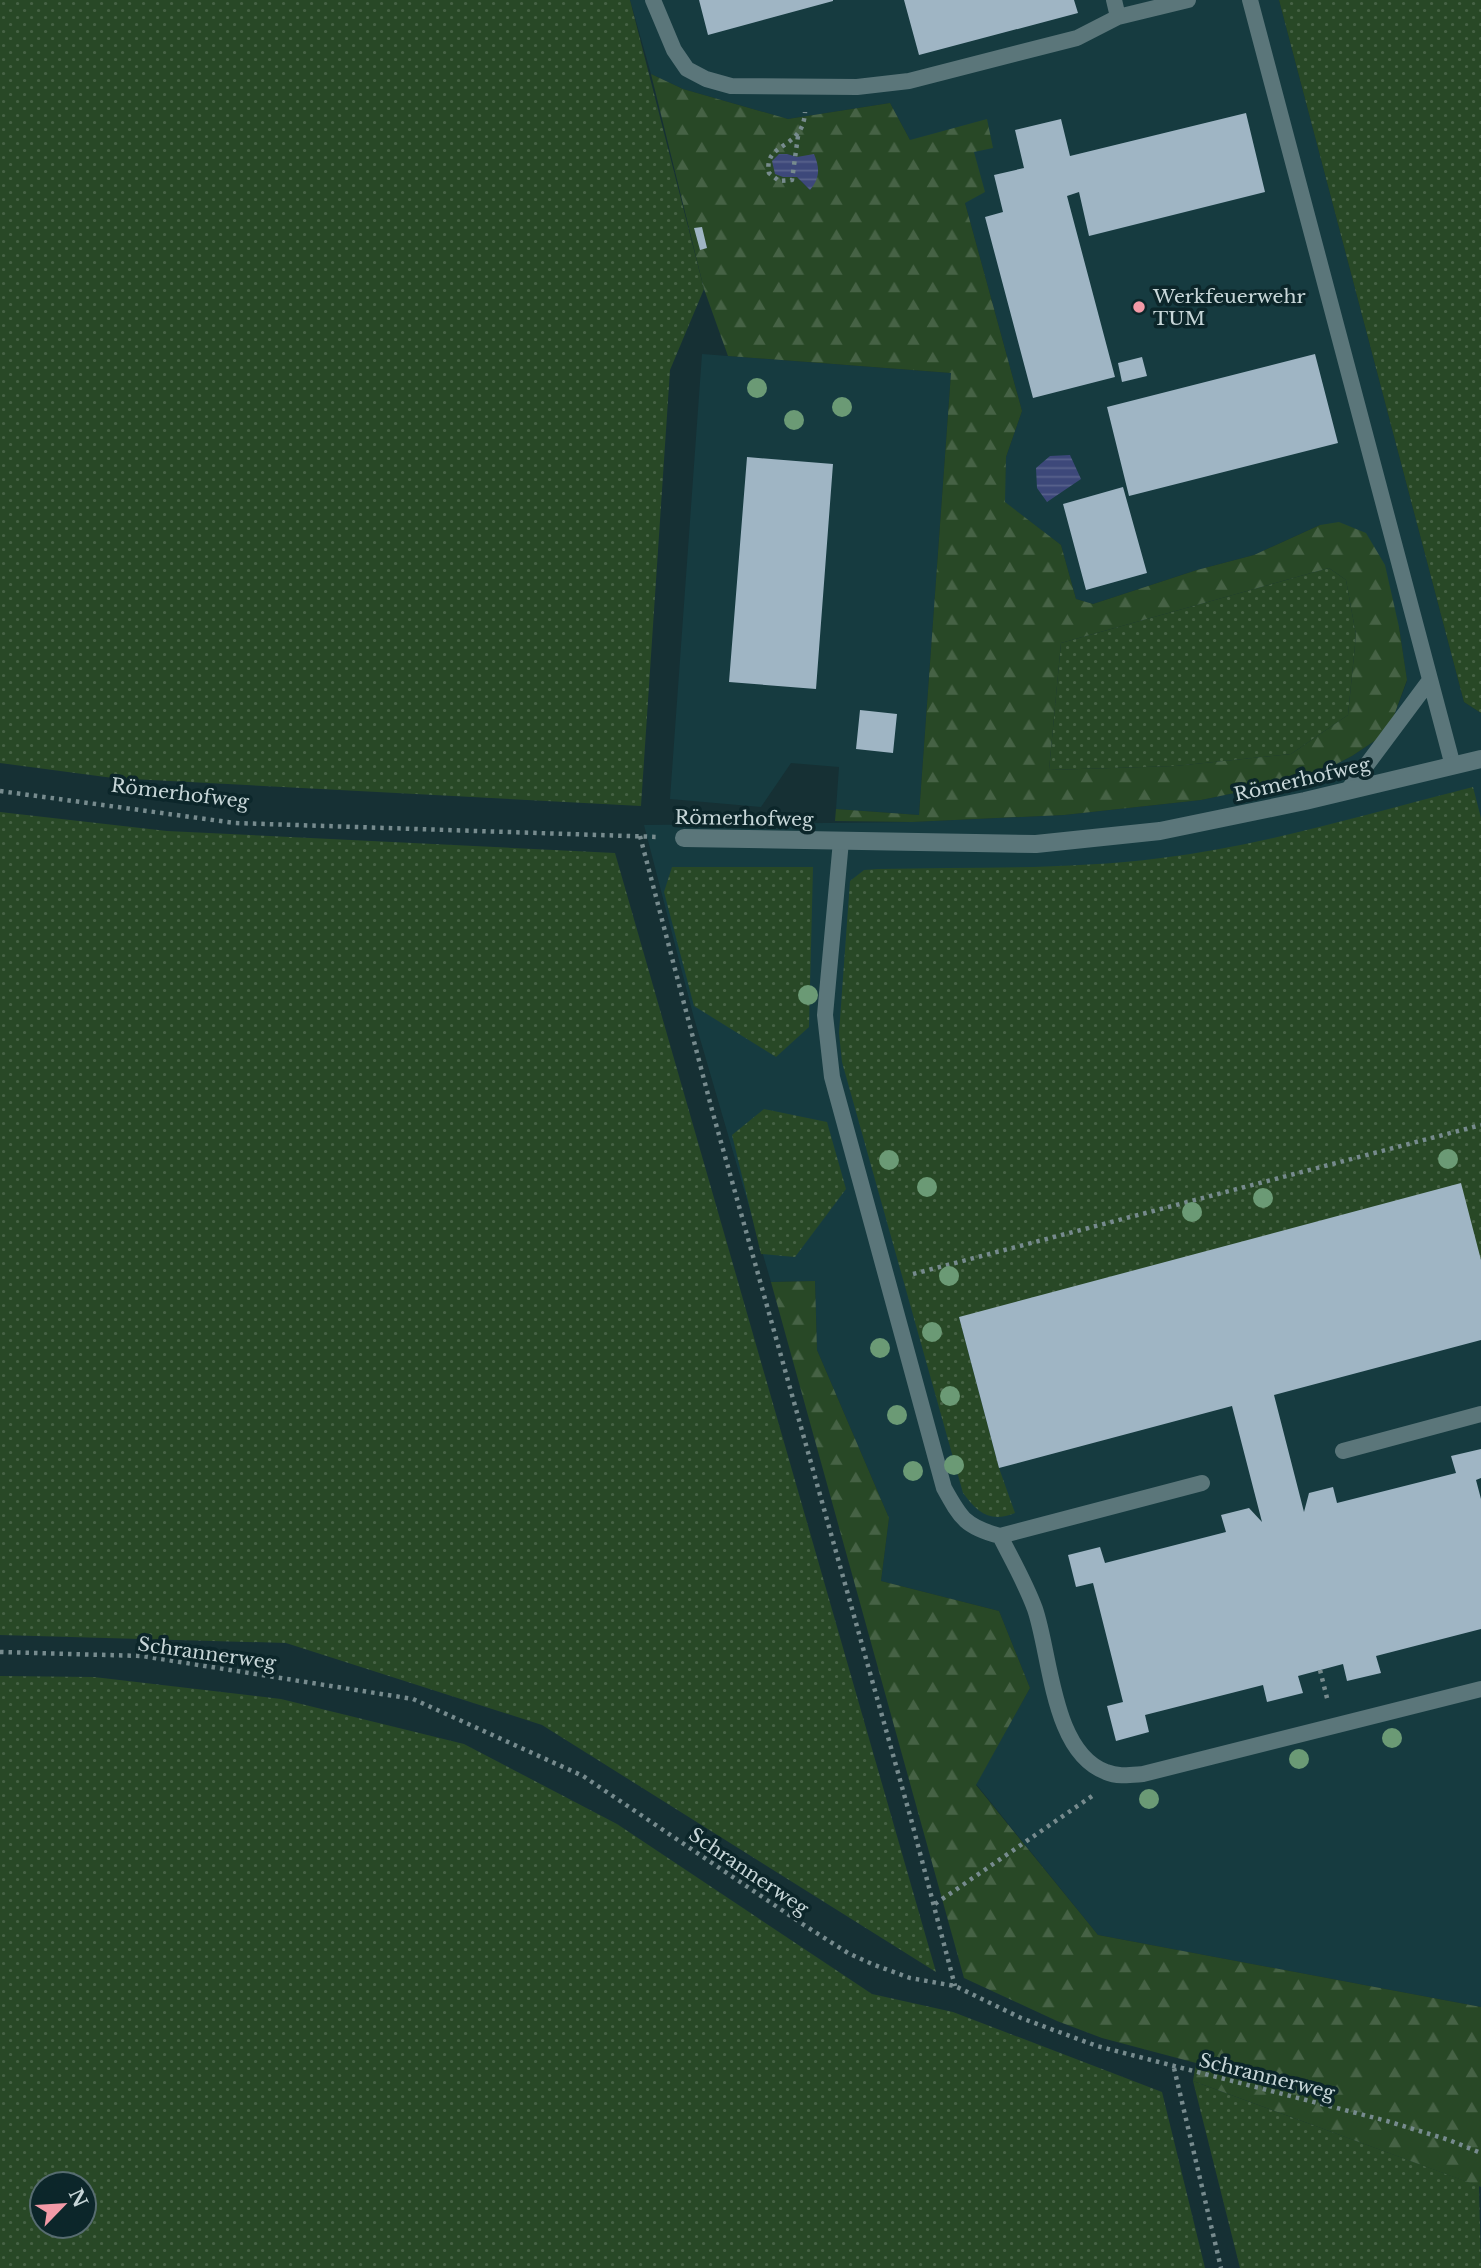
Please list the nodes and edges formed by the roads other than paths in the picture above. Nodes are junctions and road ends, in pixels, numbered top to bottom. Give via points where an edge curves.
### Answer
1 (653, 0) edge
2 (1114, 0) edge
3 (1188, 0) edge
4 (1250, 0) edge
5 (1118, 17) junction
6 (1430, 680) junction
7 (1481, 759) edge
8 (1453, 766) junction
9 (1348, 790) junction
10 (684, 838) road end
11 (841, 841) junction
12 (1481, 1414) edge
13 (1343, 1451) dead end
14 (1202, 1483) dead end
15 (1000, 1536) junction
16 (1481, 1689) edge

1 - 5 lane via 687,69 731,86 857,87 909,81 1077,38
2 - 5 lane
3 - 5 lane
4 - 6 lane
6 - 8 lane
6 - 9 lane
7 - 8 street, Römerhofweg
8 - 9 street, Römerhofweg
9 - 11 street, Römerhofweg via 1160,831 1036,844
10 - 11 street, Römerhofweg
11 - 15 lane via 825,1015 832,1077 944,1488 957,1512 975,1529
12 - 13 lane
14 - 15 lane
15 - 16 lane via 1035,1609 1071,1740 1086,1760 1104,1772 1143,1774

